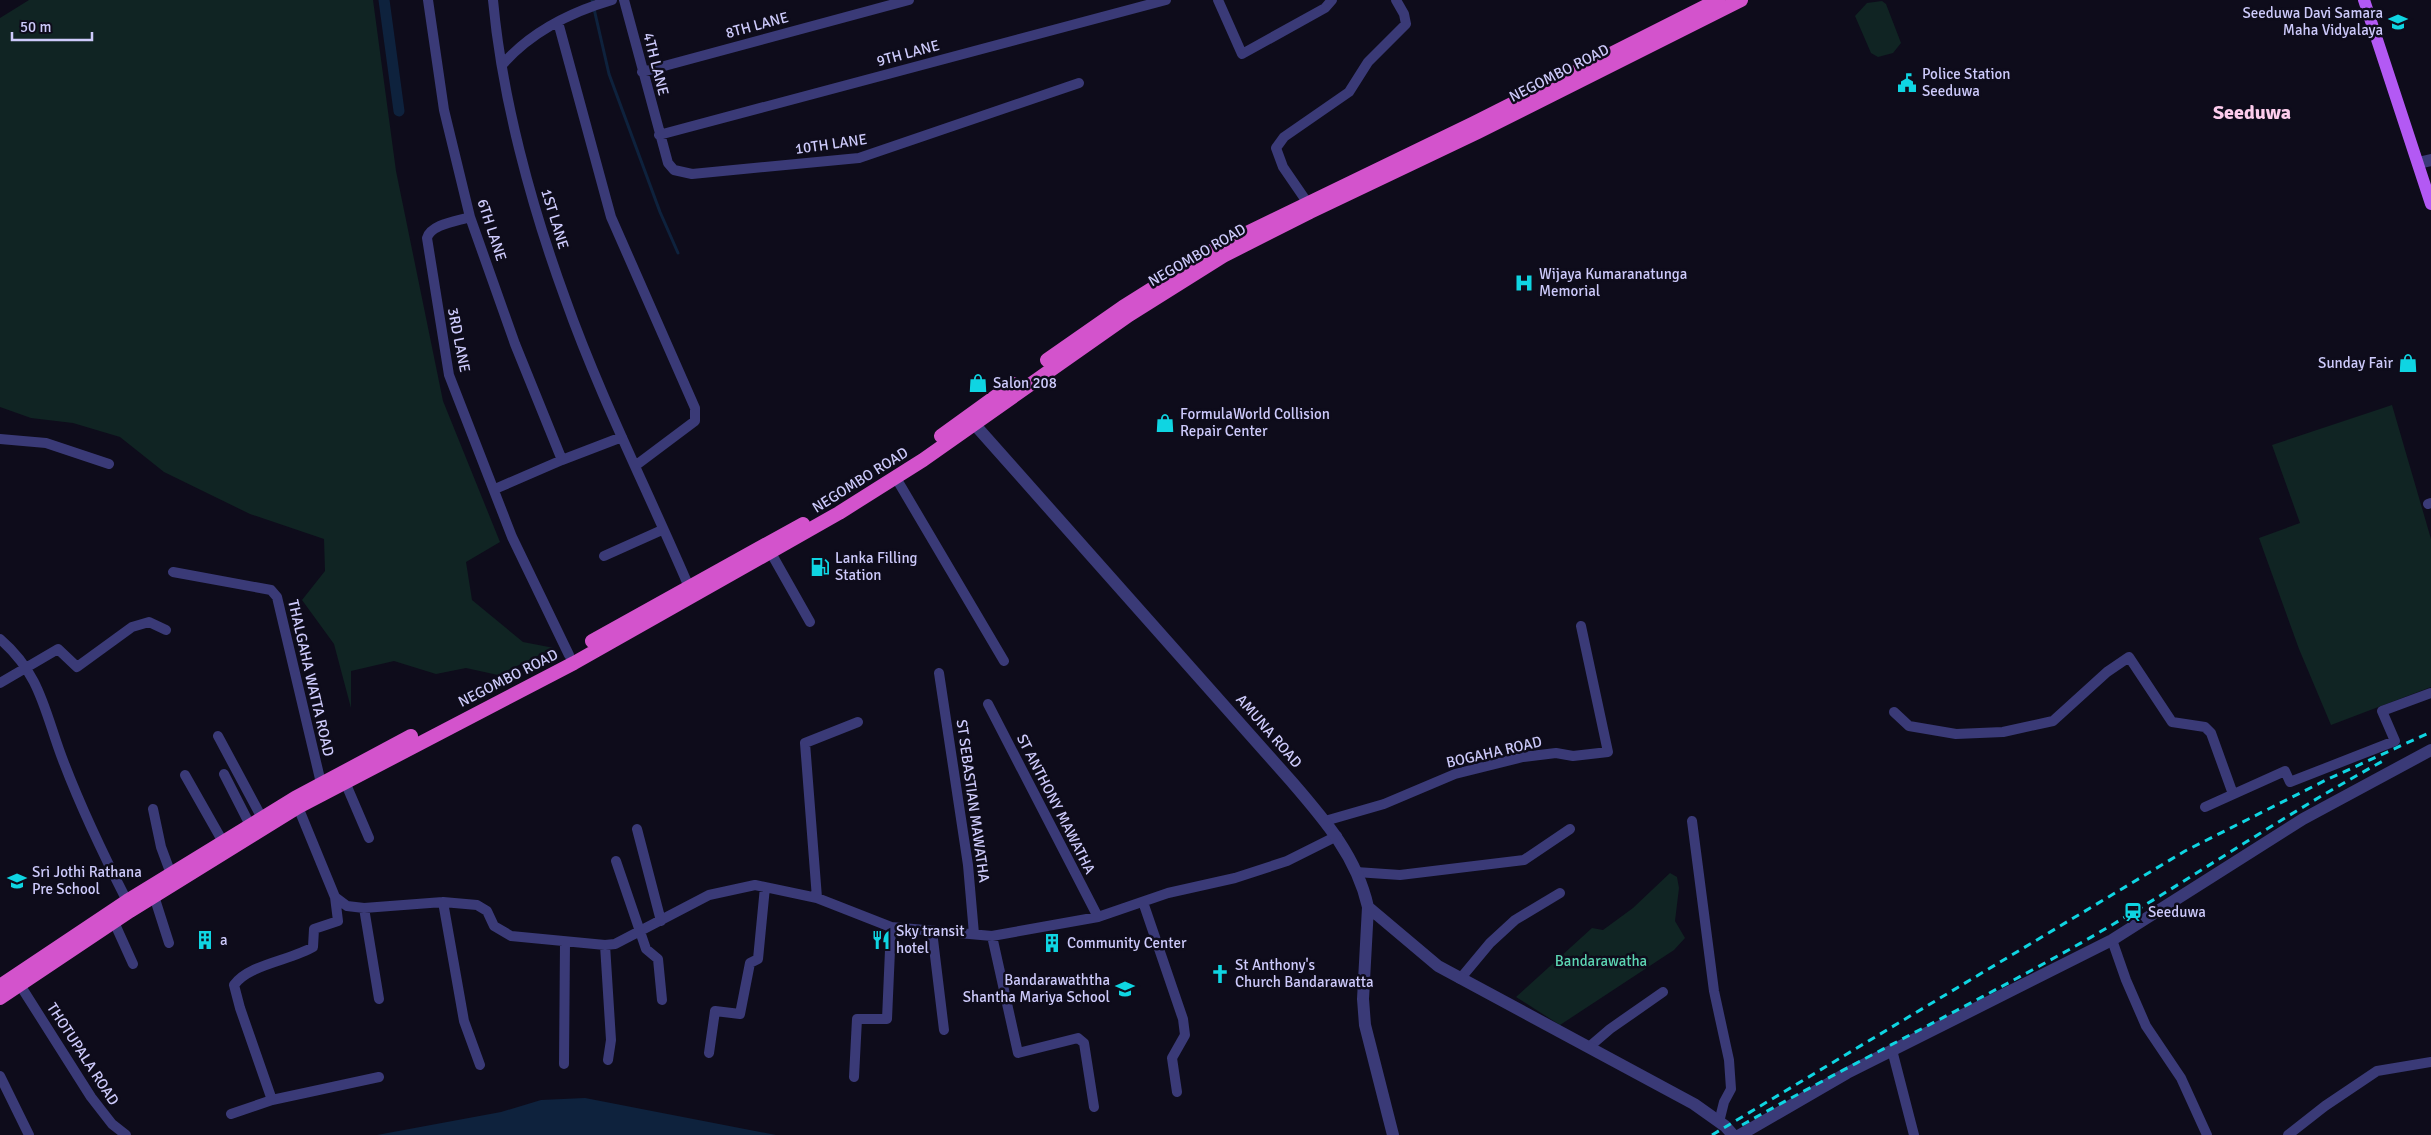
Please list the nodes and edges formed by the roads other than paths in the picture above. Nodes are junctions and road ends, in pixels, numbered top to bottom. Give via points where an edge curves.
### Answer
1 (428, 0) edge
2 (493, 0) edge
3 (612, 0) edge
4 (636, 0) edge
5 (909, 0) edge
6 (1166, 0) edge
7 (1218, 0) edge
8 (1332, 0) edge
9 (1396, 0) edge
10 (1718, 0) edge
11 (1741, 0) edge
12 (2364, 0) edge
13 (624, 2) edge
14 (558, 22) junction
15 (502, 66) junction
16 (642, 72) junction
17 (1080, 83) dead end
18 (659, 135) junction
19 (2431, 160) edge
20 (2418, 163) junction
21 (1307, 202) junction
22 (2431, 204) edge
23 (470, 217) junction
24 (971, 420) junction
25 (622, 437) junction
26 (0, 439) edge
27 (562, 460) junction
28 (109, 464) dead end
29 (635, 466) junction
30 (896, 478) junction
31 (495, 489) junction
32 (662, 530) junction
33 (771, 553) junction
34 (604, 556) dead end
35 (173, 572) dead end
36 (689, 587) junction
37 (810, 622) dead end
38 (1581, 626) dead end
39 (166, 630) dead end
40 (0, 639) edge
41 (569, 655) junction
42 (1004, 662) dead end
43 (25, 667) junction
44 (939, 673) dead end
45 (0, 683) edge
46 (2431, 693) edge
47 (988, 704) dead end
48 (1894, 712) dead end
49 (858, 722) dead end
50 (218, 736) dead end
51 (2431, 750) edge
52 (224, 774) dead end
53 (185, 775) dead end
54 (345, 782) junction
55 (321, 783) junction
56 (2233, 794) junction
57 (298, 807) junction
58 (2205, 807) dead end
59 (153, 808) dead end
60 (262, 818) junction
61 (1325, 821) junction
62 (1692, 821) dead end
63 (250, 825) junction
64 (637, 829) dead end
65 (1570, 829) dead end
66 (1337, 836) junction
67 (369, 838) dead end
68 (224, 842) junction
69 (616, 861) dead end
70 (1356, 872) junction
71 (171, 874) junction
72 (765, 887) junction
73 (1560, 893) dead end
74 (154, 896) junction
75 (335, 897) junction
76 (817, 898) junction
77 (127, 901) junction
78 (442, 902) junction
79 (1143, 902) junction
80 (1368, 907) junction
81 (364, 908) junction
82 (1098, 917) junction
83 (661, 921) junction
84 (114, 922) junction
85 (891, 927) junction
86 (640, 931) junction
87 (932, 931) junction
88 (974, 934) junction
89 (992, 936) junction
90 (2112, 940) junction
91 (565, 942) junction
92 (169, 943) dead end
93 (605, 946) junction
94 (133, 964) dead end
95 (1460, 979) junction
96 (20, 984) junction
97 (0, 986) edge
98 (1664, 992) dead end
99 (0, 998) edge
100 (379, 999) dead end
101 (662, 1000) dead end
102 (944, 1030) dead end
103 (1589, 1047) junction
104 (1892, 1050) junction
105 (709, 1052) dead end
106 (608, 1060) dead end
107 (2431, 1062) edge
108 (564, 1064) dead end
109 (480, 1065) dead end
110 (0, 1076) edge
111 (379, 1077) dead end
112 (854, 1077) dead end
113 (1177, 1092) dead end
114 (272, 1100) junction
115 (1094, 1107) dead end
116 (231, 1114) dead end
117 (1719, 1122) junction
118 (29, 1135) edge
119 (126, 1135) edge
120 (1393, 1135) edge
121 (1733, 1135) edge
122 (1740, 1135) edge
123 (1914, 1135) edge
124 (2207, 1135) edge
125 (2288, 1135) edge

1 - 23 street, 6TH LANE via 444,110
2 - 15 street, 1ST LANE
3 - 14 street
4 - 13 street
5 - 16 street, 8TH LANE
6 - 18 street, 9TH LANE
7 - 8 street via 1242,54 1325,8
9 - 21 street via 1406,24 1368,62 1349,92 1284,137 1276,148 1283,167
10 - 21 highway, NEGOMBO ROAD via 1447,136
11 - 24 highway, NEGOMBO ROAD via 1223,256
12 - 20 main road
13 - 16 street, 4TH LANE
14 - 15 street via 519,48
14 - 29 street via 611,217 695,408 695,421
15 - 25 street, 1ST LANE via 530,192 562,290
16 - 18 street, 4TH LANE
17 - 18 street, 10TH LANE via 860,158 692,174 674,170 668,163
19 - 20 street
20 - 22 main road
21 - 24 highway, NEGOMBO ROAD via 1220,246 1139,296
23 - 27 street, 6TH LANE via 515,344
23 - 31 street, 3RD LANE via 434,229 427,238 449,375
24 - 30 highway, NEGOMBO ROAD
24 - 36 highway, NEGOMBO ROAD via 836,505
24 - 61 street, AMUNA ROAD
25 - 27 street
25 - 29 street, 1ST LANE
26 - 28 street via 46,443
27 - 31 street
29 - 32 street, 1ST LANE
30 - 33 highway, NEGOMBO ROAD
30 - 42 street
31 - 41 street, 3RD LANE via 512,537
32 - 34 street
32 - 36 street, 1ST LANE
33 - 37 street
33 - 54 highway, NEGOMBO ROAD via 574,663
35 - 55 street, THALGAHA WATTA ROAD via 271,590 277,597
36 - 41 highway, NEGOMBO ROAD
38 - 61 street, BOGAHA ROAD via 1608,752 1573,756 1556,753 1456,774 1384,804
39 - 43 street via 149,622 132,627 77,667 58,649
40 - 43 street
41 - 55 highway, NEGOMBO ROAD
43 - 45 street
43 - 77 street via 33,678 62,760 93,833
44 - 88 street, ST SEBASTIAN MAWATHA via 968,865
46 - 56 street via 2382,711 2395,741 2290,782 2285,771
47 - 82 street, ST ANTHONY MAWATHA
48 - 56 street via 1909,726 1956,734 2003,732 2053,721 2107,672 2129,657 2172,722 2205,728 2211,733
49 - 76 street via 805,744
50 - 60 street
51 - 90 street via 2303,819
52 - 63 street
53 - 68 street
54 - 57 highway, NEGOMBO ROAD
54 - 67 street
55 - 60 highway, NEGOMBO ROAD
56 - 58 street
57 - 74 highway, NEGOMBO ROAD
57 - 75 street
59 - 71 street via 161,847
60 - 63 highway, NEGOMBO ROAD
61 - 66 street, AMUNA ROAD
62 - 117 street via 1714,991 1729,1060 1731,1089
63 - 68 highway, NEGOMBO ROAD
64 - 83 street
65 - 70 street via 1524,860 1400,875
66 - 70 street, AMUNA ROAD
66 - 79 street via 1288,860 1235,878
68 - 71 highway, NEGOMBO ROAD
69 - 86 street
70 - 80 street, AMUNA ROAD
71 - 77 highway, NEGOMBO ROAD
72 - 76 street
72 - 83 street via 755,885 709,895
72 - 105 street via 758,959 750,963 740,1014 715,1012
73 - 95 street via 1515,920 1490,943
74 - 84 highway, NEGOMBO ROAD
74 - 92 street
75 - 81 street via 347,906
75 - 114 street via 338,921 314,928 313,947 250,972 234,985
76 - 85 street
77 - 97 highway, NEGOMBO ROAD
78 - 81 street
78 - 91 street via 478,905 488,911 494,926 511,936
78 - 109 street via 464,1022
79 - 82 street
79 - 113 street via 1183,1019 1185,1035 1172,1058
80 - 95 street via 1438,966
80 - 120 street, AMUNA ROAD via 1363,998 1365,1025
81 - 100 street
82 - 89 street
83 - 86 street
84 - 94 street
84 - 96 highway, NEGOMBO ROAD
85 - 87 street
85 - 112 street via 887,1019 857,1019
86 - 93 street
86 - 101 street via 648,953 658,959
87 - 88 street
87 - 102 street
88 - 89 street
89 - 115 street via 1018,1053 1078,1038 1084,1043
90 - 104 street
90 - 124 street via 2146,1026 2181,1078
91 - 93 street
91 - 108 street
93 - 106 street via 611,1040
95 - 103 street
96 - 99 highway, NEGOMBO ROAD
96 - 119 street, THOTUPALA ROAD via 91,1097 112,1124
98 - 103 street
103 - 117 street via 1694,1104
104 - 122 street
104 - 123 street
107 - 125 street via 2377,1071
110 - 118 street
111 - 114 street
114 - 116 street
117 - 121 street

